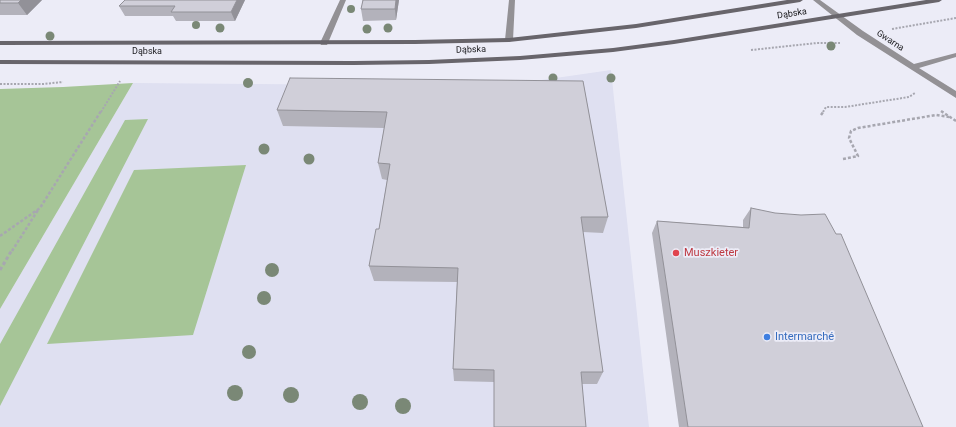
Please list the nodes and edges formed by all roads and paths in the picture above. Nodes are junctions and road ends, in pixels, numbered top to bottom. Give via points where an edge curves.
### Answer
1 (343, 0) edge
2 (512, 0) edge
3 (800, 0) edge
4 (816, 0) edge
5 (939, 0) edge
6 (837, 17) junction
7 (956, 18) edge
8 (886, 30) dead end
9 (509, 40) junction
10 (0, 43) edge
11 (324, 43) junction
12 (956, 55) edge
13 (0, 62) edge
14 (131, 62) junction
15 (913, 67) junction
16 (915, 93) dead end
17 (956, 94) edge
18 (941, 111) dead end
19 (821, 115) dead end
20 (949, 117) junction
21 (956, 121) edge
22 (843, 159) dead end
23 (40, 208) junction
24 (0, 236) edge
25 (0, 270) edge

1 - 11 street
2 - 9 street
3 - 9 street, Dąbska via 636,26
4 - 6 street, Gwarna
5 - 6 street, Dąbska
6 - 14 street, Dąbska via 614,50 526,58 422,62
6 - 15 street, Gwarna
7 - 8 path
9 - 11 street, Dąbska
10 - 11 street, Dąbska
12 - 15 street
13 - 14 street, Dąbska
14 - 23 path
15 - 17 street, Gwarna
16 - 19 path via 909,97 859,105 826,107
18 - 20 path
20 - 21 path
20 - 22 path via 936,115 858,128 851,131 849,138 858,156
23 - 24 path
23 - 25 path

